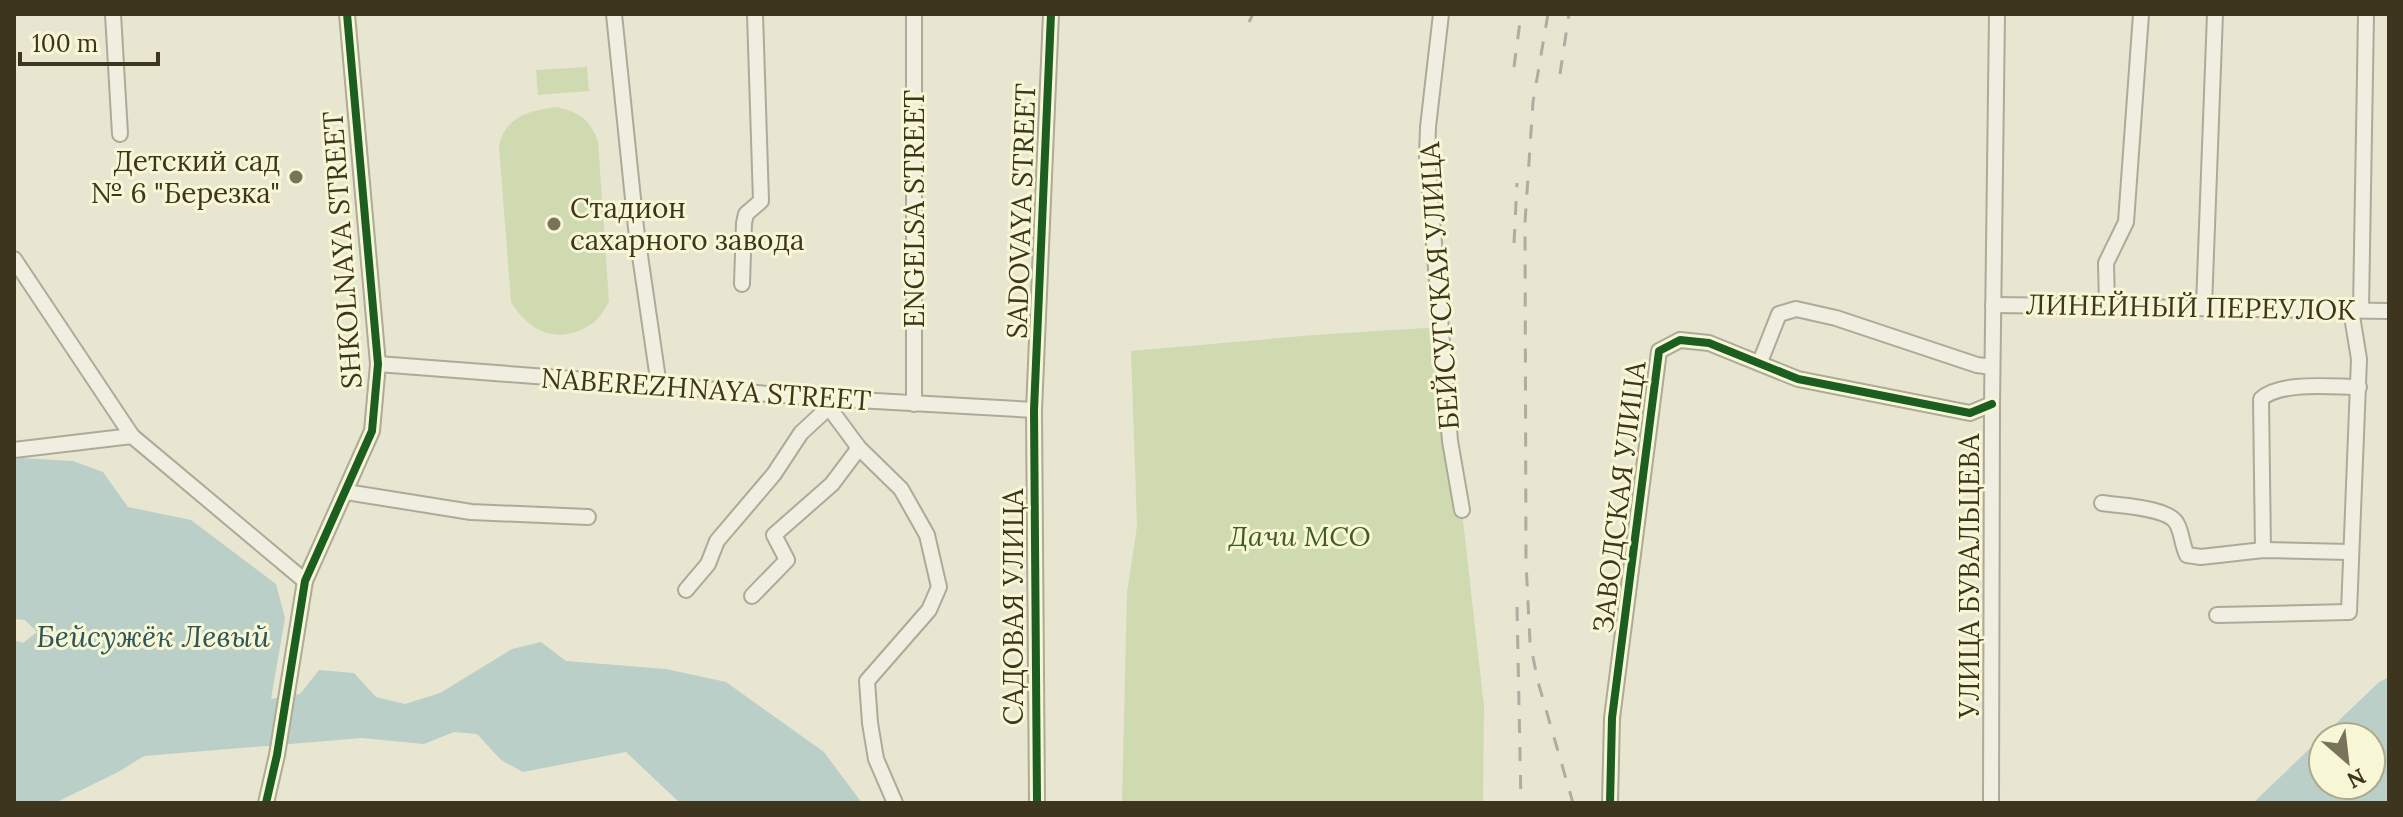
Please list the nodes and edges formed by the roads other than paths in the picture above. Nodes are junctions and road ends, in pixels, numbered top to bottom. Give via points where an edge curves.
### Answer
1 (113, 14) edge
2 (347, 14) edge
3 (354, 14) edge
4 (614, 14) edge
5 (755, 14) edge
6 (914, 14) edge
7 (1051, 14) edge
8 (1441, 14) edge
9 (1997, 14) edge
10 (2141, 14) edge
11 (2215, 14) edge
12 (2366, 14) edge
13 (120, 134) dead end
14 (14, 259) edge
15 (742, 284) dead end
16 (1993, 305) junction
17 (2107, 305) junction
18 (2204, 306) junction
19 (2356, 310) junction
20 (2389, 311) edge
21 (1760, 362) junction
22 (378, 364) junction
23 (1992, 367) junction
24 (659, 386) junction
25 (2359, 387) junction
26 (825, 403) junction
27 (914, 404) junction
28 (1992, 404) junction
29 (1034, 410) junction
30 (132, 436) junction
31 (859, 448) junction
32 (14, 450) edge
33 (346, 492) junction
34 (2102, 503) dead end
35 (1462, 510) dead end
36 (588, 517) dead end
37 (2263, 550) junction
38 (2349, 552) junction
39 (305, 581) junction
40 (686, 590) dead end
41 (752, 596) dead end
42 (2217, 615) dead end
43 (266, 803) edge
44 (895, 803) edge
45 (1037, 803) edge
46 (1610, 803) edge
47 (1991, 803) edge

1 - 13 street
2 - 3 street
2 - 22 street, SHKOLNAYA STREET
4 - 24 street
5 - 15 street via 761,201 746,214
6 - 27 street, ENGELSA STREET
7 - 29 street, SADOVAYA STREET
8 - 35 street, БЕЙСУГСКАЯ УЛИЦА via 1427,157 1450,441
9 - 16 street, УЛИЦА БУВАЛЬЦЕВА
10 - 17 street via 2126,222 2106,263
11 - 18 street
12 - 19 street
14 - 30 street
16 - 17 street, ЛИНЕЙНЫЙ ПЕРЕУЛОК
16 - 23 street, УЛИЦА БУВАЛЬЦЕВА
17 - 18 street, ЛИНЕЙНЫЙ ПЕРЕУЛОК
18 - 19 street, ЛИНЕЙНЫЙ ПЕРЕУЛОК
19 - 20 street, ЛИНЕЙНЫЙ ПЕРЕУЛОК
19 - 25 street
21 - 23 street via 1779,314 1796,309
21 - 28 street, ЗАВОДСКАЯ УЛИЦА via 1798,379 1970,413
21 - 46 street, ЗАВОДСКАЯ УЛИЦА via 1709,343 1680,340 1659,351 1612,718
22 - 24 street, NABEREZHNAYA STREET
22 - 33 street, SHKOLNAYA STREET via 372,431
23 - 28 street, УЛИЦА БУВАЛЬЦЕВА
24 - 26 street, NABEREZHNAYA STREET
25 - 37 street via 2283,389 2261,399
25 - 38 street
26 - 27 street, NABEREZHNAYA STREET
26 - 31 street
26 - 40 street via 717,541 708,564
27 - 29 street, NABEREZHNAYA STREET
28 - 47 street, УЛИЦА БУВАЛЬЦЕВА
29 - 45 street, САДОВАЯ УЛИЦА
30 - 32 street
30 - 39 street
31 - 41 street via 832,484 774,535 787,560
31 - 44 street via 901,489 927,535 939,587 929,610 867,681 876,759
33 - 36 street via 471,512
33 - 39 street, SHKOLNAYA STREET
34 - 37 street via 2172,516 2187,555
37 - 38 street
38 - 42 street via 2349,612
39 - 43 street, SHKOLNAYA STREET

